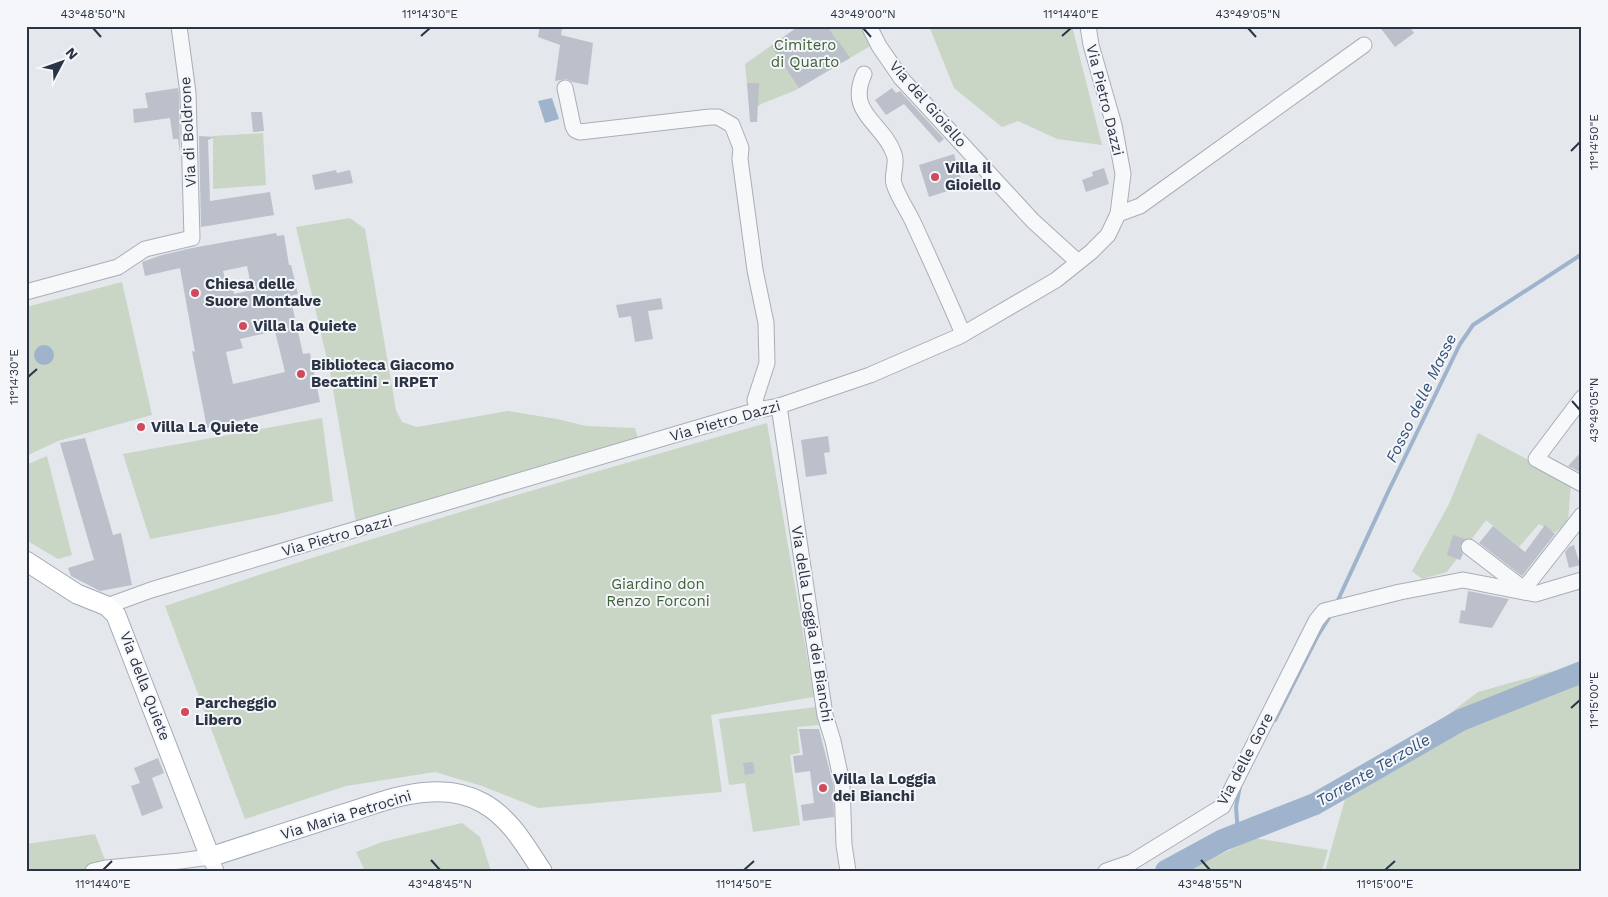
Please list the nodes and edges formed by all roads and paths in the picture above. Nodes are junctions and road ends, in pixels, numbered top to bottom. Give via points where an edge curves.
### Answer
1 (180, 26) edge
2 (870, 26) edge
3 (1088, 26) edge
4 (1364, 46) dead end
5 (864, 74) dead end
6 (565, 88) dead end
7 (1118, 214) junction
8 (1078, 262) junction
9 (26, 292) edge
10 (963, 334) junction
11 (1582, 398) edge
12 (778, 406) junction
13 (758, 410) junction
14 (1582, 484) edge
15 (1582, 515) edge
16 (1469, 547) dead end
17 (26, 561) edge
18 (1582, 580) edge
19 (1525, 591) junction
20 (107, 606) junction
21 (213, 864) edge
22 (94, 871) edge
23 (542, 871) edge
24 (848, 871) edge
25 (1106, 871) edge

1 - 9 street, Via di Boldrone via 188,93 192,238 144,249 118,268
2 - 8 street, Via del Gioiello via 879,46 902,78 1033,221
3 - 7 street, Via Pietro Dazzi via 1114,125 1123,174
4 - 7 street via 1140,206
5 - 10 street via 858,86 861,109 894,154 893,183
6 - 13 street via 573,126 580,132 710,117 718,117 732,125 741,148 755,270 766,323 767,363 755,400
7 - 8 street, Via Pietro Dazzi via 1108,235
8 - 10 street, Via Pietro Dazzi via 1056,280
10 - 12 street, Via Pietro Dazzi via 870,375
11 - 14 street via 1536,459
12 - 13 street, Via Pietro Dazzi
12 - 24 street, Via della Loggia dei Bianchi via 824,715 842,783
13 - 20 street, Via Pietro Dazzi via 151,590
15 - 19 street
16 - 19 street
17 - 20 main road via 77,594
18 - 19 street via 1535,594
19 - 25 street, Via delle Gore via 1463,580 1324,611 1222,806 1132,862
20 - 21 main road, Via della Quiete via 120,622
21 - 22 street via 180,861
21 - 23 main road, Via Maria Petrocini via 399,797 440,792 470,797 496,812 516,832

